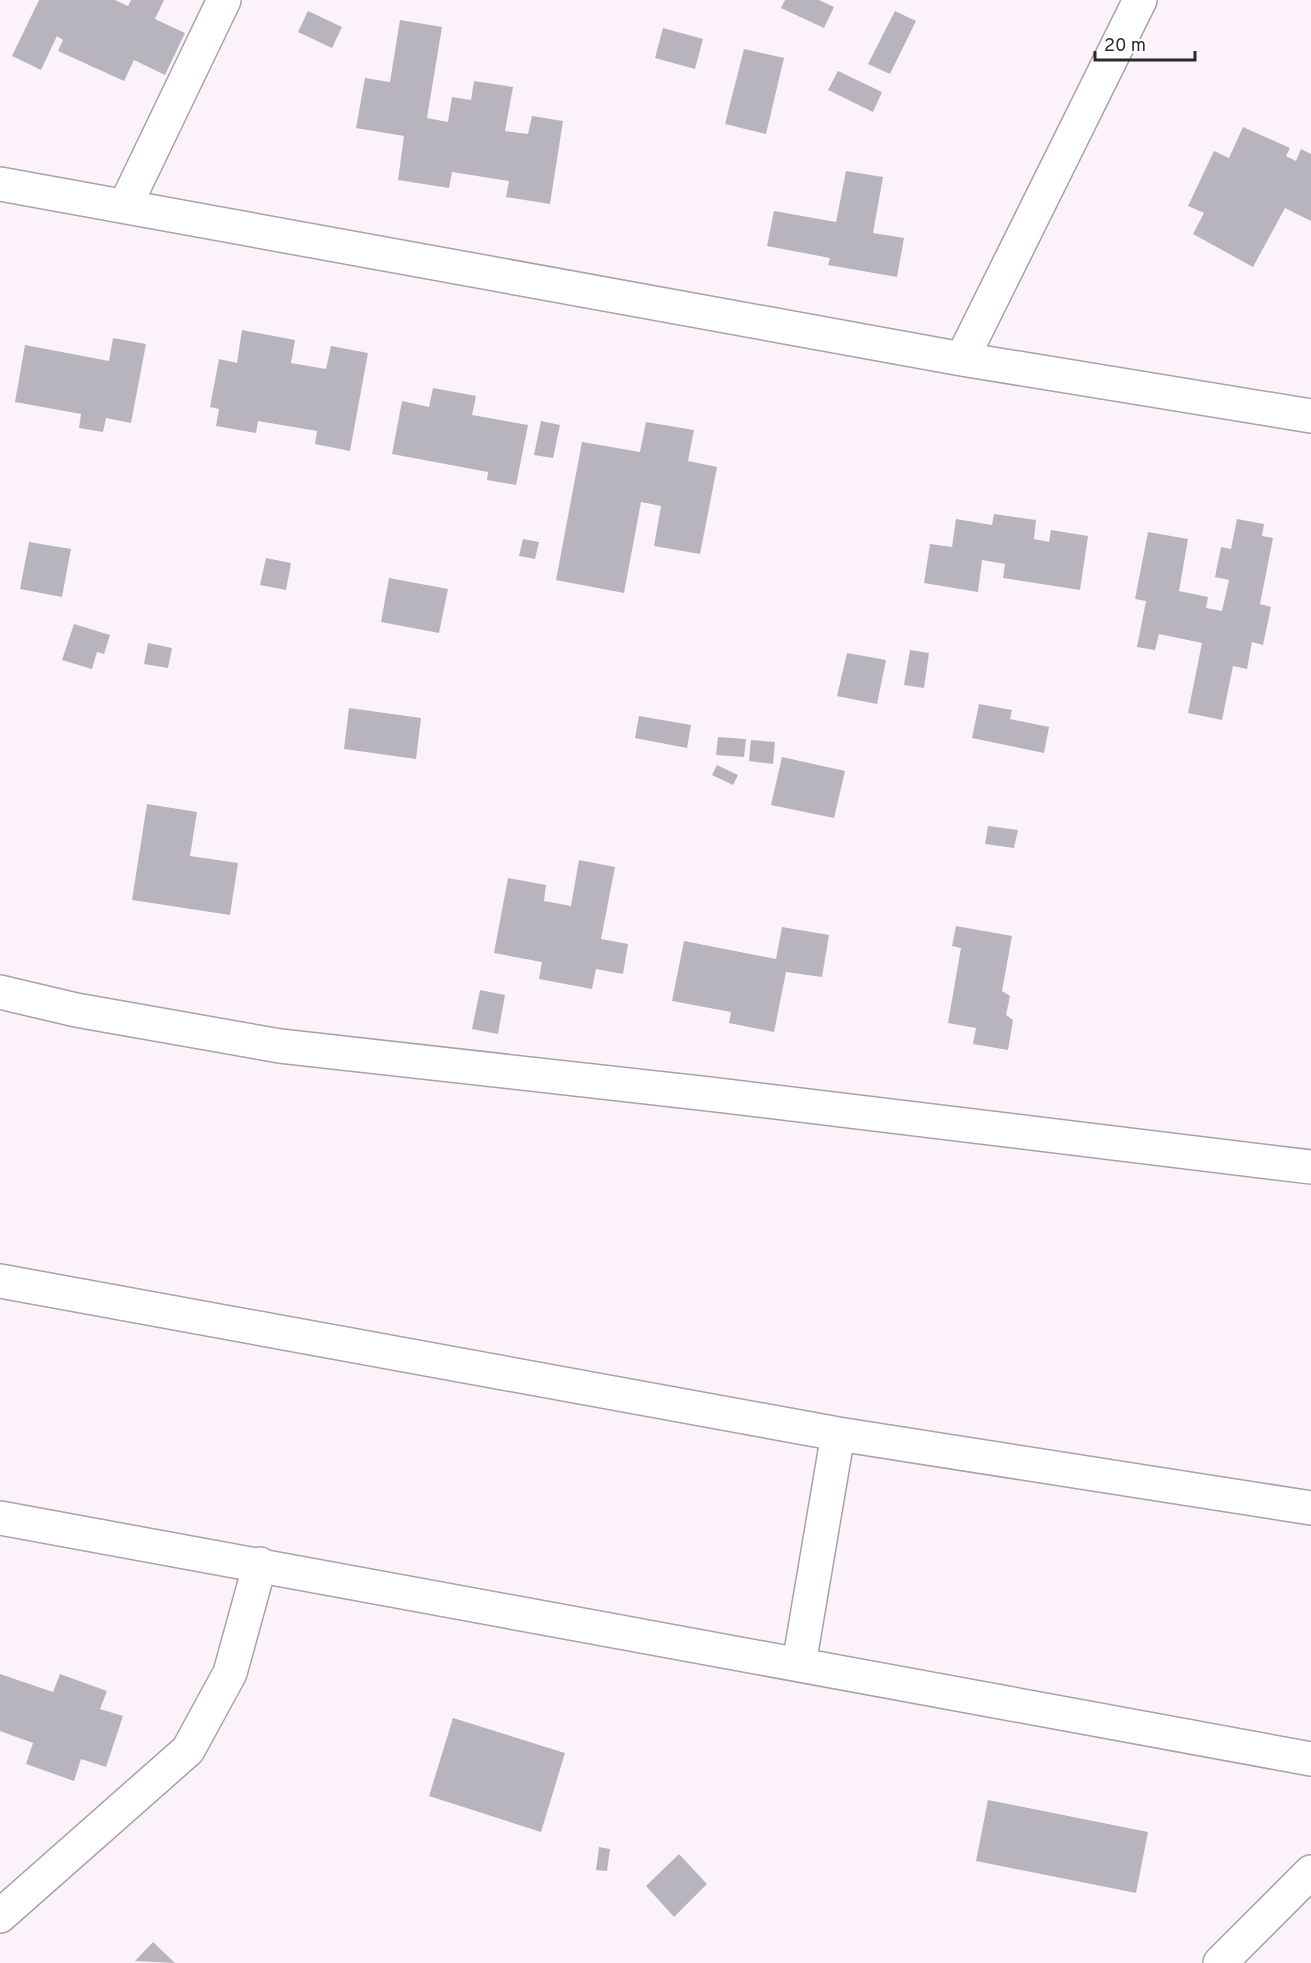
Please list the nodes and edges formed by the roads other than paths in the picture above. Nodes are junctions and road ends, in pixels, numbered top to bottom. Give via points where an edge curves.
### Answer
1 (224, 0) edge
2 (1140, 0) edge
3 (0, 184) edge
4 (125, 206) junction
5 (962, 359) junction
6 (1311, 416) edge
7 (0, 992) edge
8 (1311, 1167) edge
9 (0, 1281) edge
10 (838, 1434) junction
11 (1311, 1508) edge
12 (0, 1518) edge
13 (260, 1564) junction
14 (799, 1664) junction
15 (1311, 1759) edge
16 (1311, 1872) edge
17 (0, 1916) edge
18 (1220, 1963) edge

1 - 4 street
2 - 5 street
3 - 4 street
4 - 5 street
5 - 6 street
7 - 8 street via 76,1010 280,1046
9 - 10 street
10 - 11 street
10 - 14 street
12 - 13 street
13 - 14 street
13 - 17 street via 230,1673 188,1750
14 - 15 street
16 - 18 street

